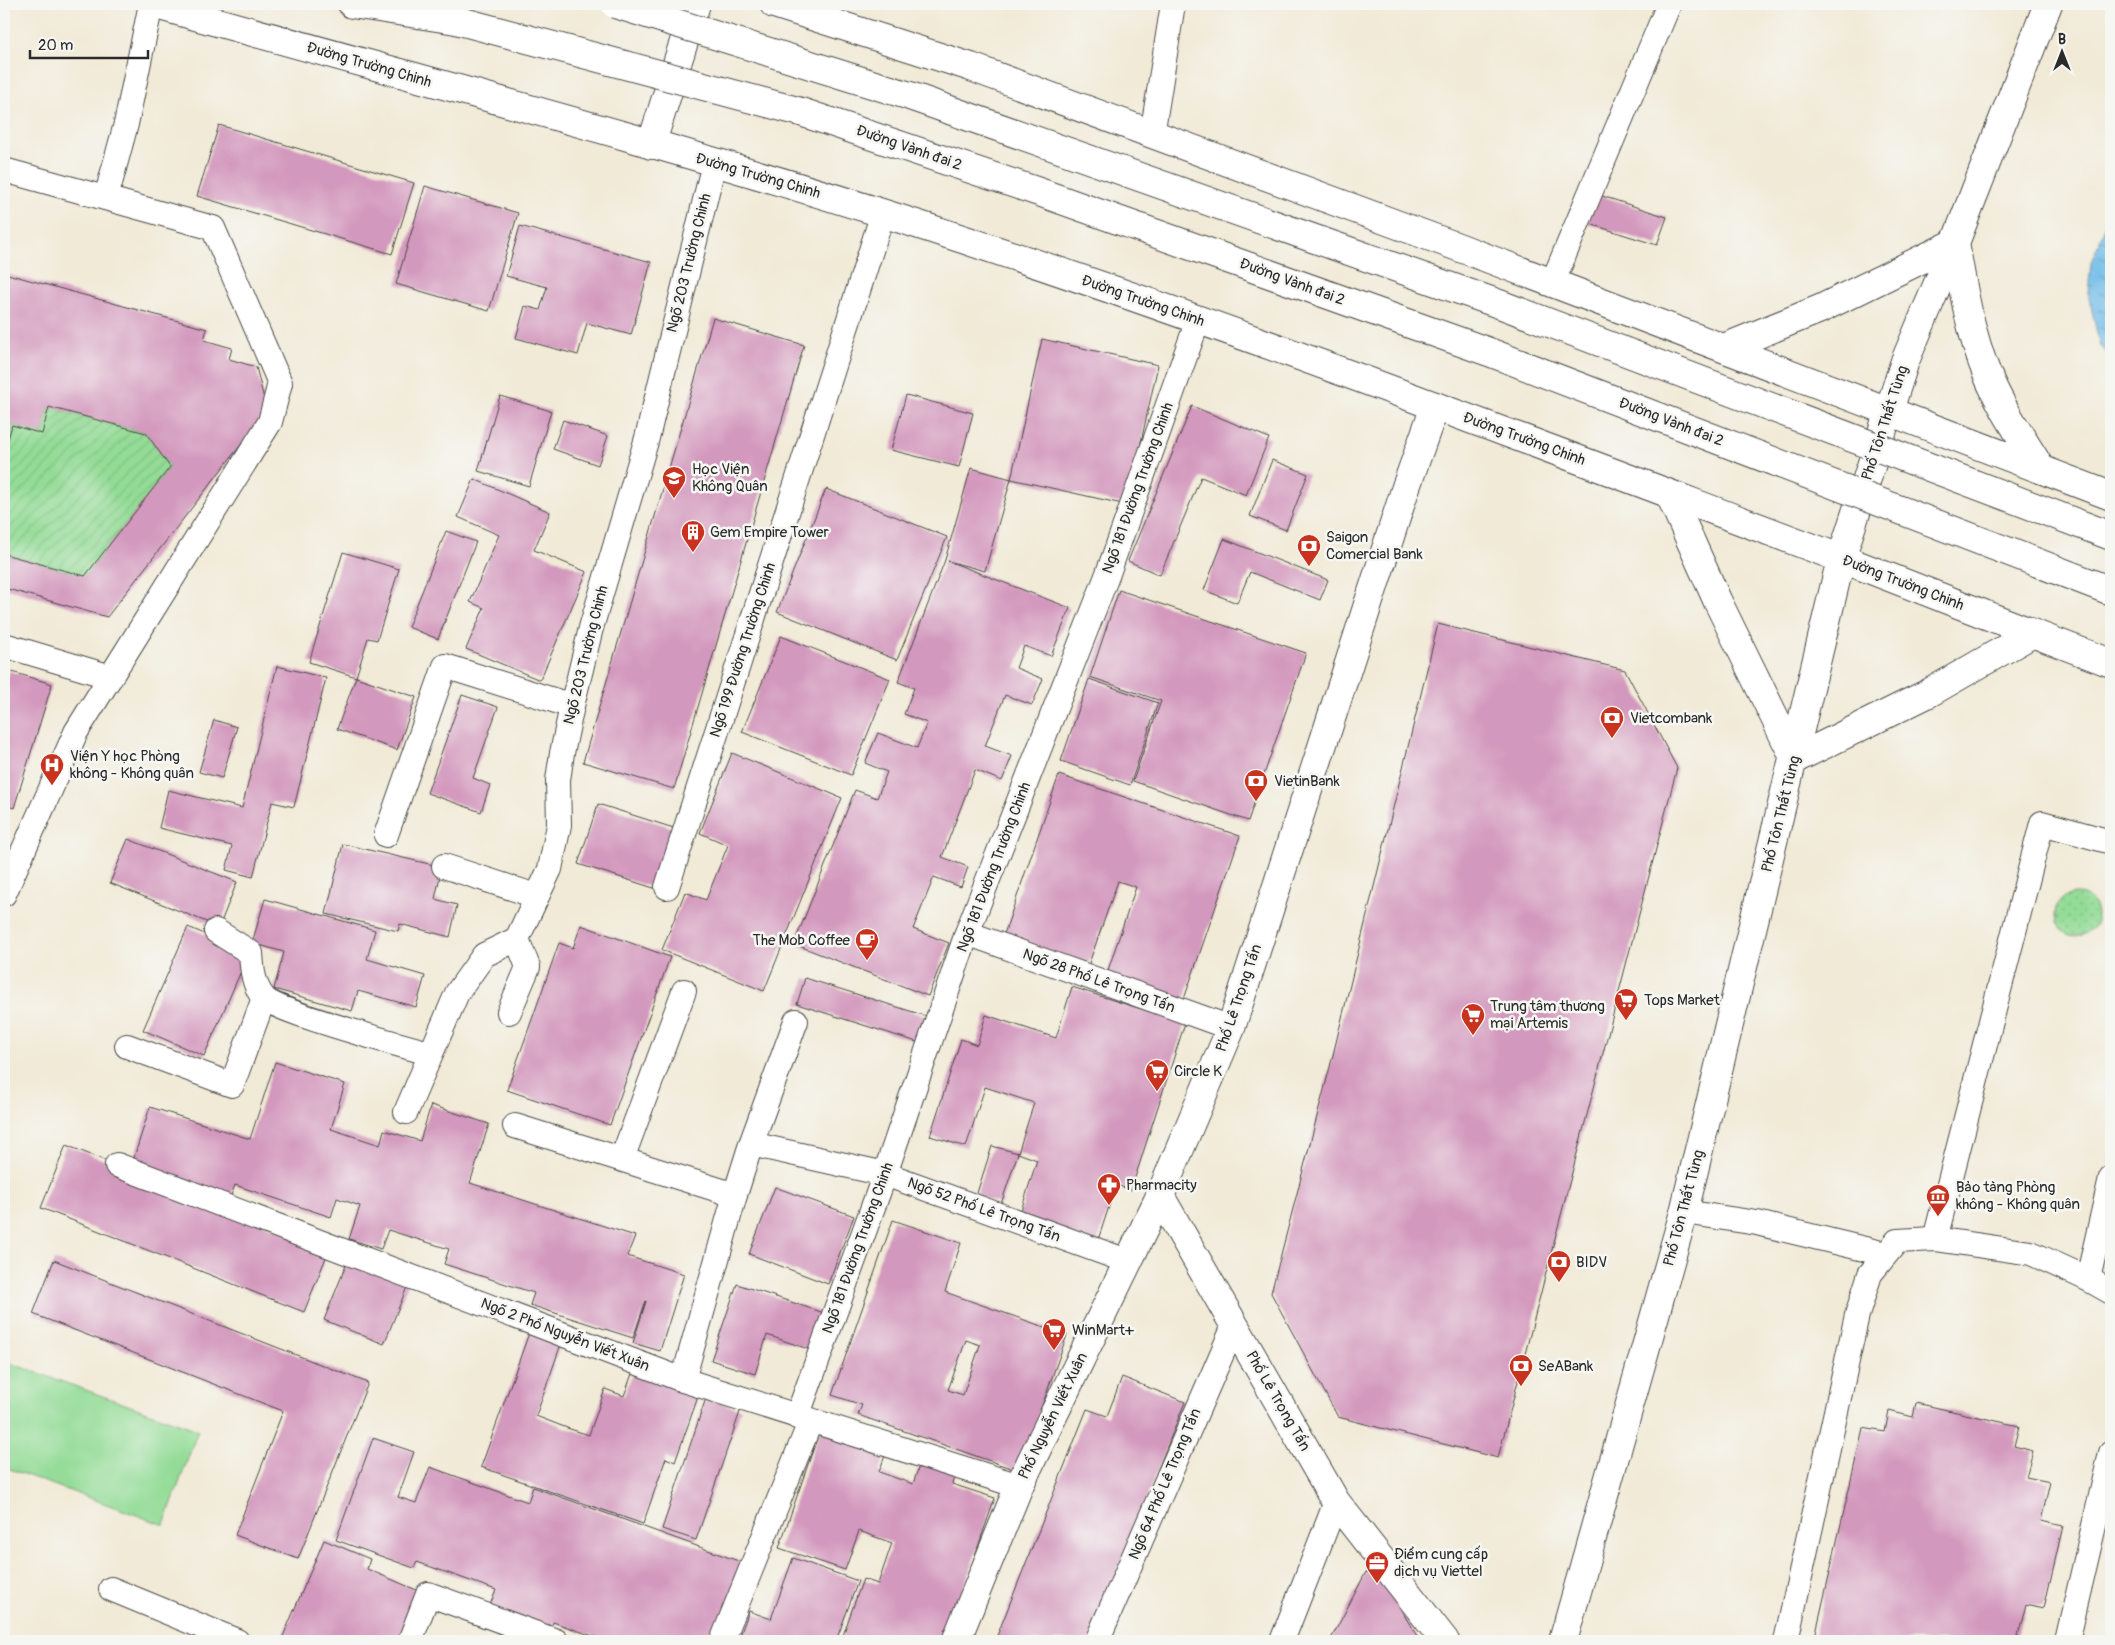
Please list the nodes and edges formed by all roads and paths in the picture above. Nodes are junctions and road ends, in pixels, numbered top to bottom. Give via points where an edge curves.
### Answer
1 (152, 4) edge
2 (352, 4) edge
3 (615, 4) edge
4 (696, 4) edge
5 (774, 4) edge
6 (1174, 4) edge
7 (1669, 4) edge
8 (2048, 4) edge
9 (1152, 135) junction
10 (651, 145) junction
11 (714, 163) junction
12 (4, 170) edge
13 (106, 198) junction
14 (883, 213) junction
15 (1955, 243) junction
16 (1552, 284) junction
17 (1198, 320) junction
18 (1724, 348) junction
19 (1436, 406) junction
20 (1889, 410) junction
21 (2040, 469) junction
22 (1670, 496) junction
23 (2111, 496) edge
24 (2111, 536) edge
25 (1841, 559) junction
26 (2111, 591) edge
27 (2033, 633) junction
28 (4, 645) edge
29 (2111, 664) edge
30 (111, 677) junction
31 (572, 706) junction
32 (1795, 759) junction
33 (386, 835) dead end
34 (2111, 842) edge
35 (444, 866) dead end
36 (667, 887) dead end
37 (4, 894) edge
38 (536, 896) junction
39 (216, 931) dead end
40 (967, 933) junction
41 (517, 939) junction
42 (684, 991) dead end
43 (264, 998) junction
44 (509, 1012) dead end
45 (796, 1021) dead end
46 (1230, 1028) junction
47 (127, 1046) dead end
48 (429, 1053) junction
49 (406, 1112) dead end
50 (515, 1126) dead end
51 (751, 1144) junction
52 (622, 1159) junction
53 (117, 1164) dead end
54 (885, 1174) junction
55 (2111, 1178) edge
56 (735, 1194) junction
57 (1160, 1196) junction
58 (1684, 1212) junction
59 (1935, 1239) junction
60 (1885, 1254) junction
61 (1127, 1261) junction
62 (2088, 1279) junction
63 (2111, 1292) edge
64 (1234, 1326) junction
65 (683, 1380) junction
66 (804, 1418) junction
67 (2111, 1453) edge
68 (1020, 1486) junction
69 (1336, 1502) junction
70 (111, 1589) dead end
71 (237, 1641) edge
72 (410, 1641) edge
73 (556, 1641) edge
74 (722, 1641) edge
75 (956, 1641) edge
76 (1097, 1641) edge
77 (1282, 1641) edge
78 (1445, 1641) edge
79 (1563, 1641) edge
80 (1786, 1641) edge
81 (2067, 1641) edge

1 - 10 main road, Đường Trường Chinh
1 - 13 lane
2 - 26 main road, Đường Vành đai 2, bridge via 456,20 801,112 1039,192 1489,352
3 - 24 main road, bridge via 910,96 1502,305
4 - 10 main road
5 - 9 main road via 971,68
6 - 9 lane
7 - 16 lane
8 - 15 main road, Phố Tôn Thất Tùng
9 - 16 main road
10 - 11 main road, Đường Trường Chinh
11 - 14 main road, Đường Trường Chinh
11 - 31 lane, Ngõ 203 Trường Chinh via 647,438 591,628
12 - 13 lane
13 - 30 lane via 213,228 280,383 270,422
14 - 17 main road, Đường Trường Chinh
14 - 36 lane, Ngõ 199 Đường Trường Chinh
15 - 18 main road via 1820,309
15 - 20 main road, Phố Tôn Thất Tùng via 1905,361
15 - 21 main road via 1970,319 1986,370
16 - 18 main road
17 - 19 main road, Đường Trường Chinh
17 - 40 lane, Ngõ 181 Đường Trường Chinh via 1107,576
18 - 20 main road
19 - 22 main road, Đường Trường Chinh
19 - 46 main road, Phố Lê Trọng Tấn via 1406,487
20 - 21 main road
20 - 25 main road, Phố Tôn Thất Tùng
21 - 23 main road
22 - 25 main road, Đường Trường Chinh
22 - 32 main road
25 - 27 main road, Đường Trường Chinh
25 - 32 main road, Phố Tôn Thất Tùng
27 - 29 main road, Đường Trường Chinh
27 - 32 main road via 1929,693
28 - 30 lane
30 - 37 lane via 76,732
31 - 33 lane via 445,666
31 - 38 lane, Ngõ 203 Trường Chinh via 558,780 559,825 550,869
32 - 58 main road, Phố Tôn Thất Tùng
34 - 59 lane via 2042,823
35 - 38 lane
38 - 41 lane, Ngõ 203 Trường Chinh
39 - 43 lane via 251,954 253,977
40 - 46 lane, Ngõ 28 Phố Lê Trọng Tấn
40 - 54 lane, Ngõ 181 Đường Trường Chinh
41 - 44 lane via 528,966
41 - 48 lane via 484,955 457,993
42 - 52 lane
43 - 47 lane via 232,1085
43 - 48 lane via 311,1017
45 - 51 lane
46 - 57 main road, Phố Lê Trọng Tấn
48 - 49 lane
50 - 52 lane
51 - 54 lane, Ngõ 52 Phố Lê Trọng Tấn
51 - 56 lane
52 - 56 lane
53 - 65 lane, Ngõ 2 Phố Nguyễn Viết Xuân
54 - 61 lane, Ngõ 52 Phố Lê Trọng Tấn
54 - 66 lane, Ngõ 181 Đường Trường Chinh
55 - 62 lane
56 - 65 lane
57 - 61 main road, Phố Nguyễn Viết Xuân
57 - 64 main road, Phố Lê Trọng Tấn
58 - 60 lane via 1757,1222
58 - 79 main road, Phố Tôn Thất Tùng
59 - 60 lane via 1897,1241
59 - 62 lane via 2031,1253
60 - 80 lane via 1870,1274 1857,1315
61 - 68 main road, Phố Nguyễn Viết Xuân
62 - 63 lane
64 - 69 main road, Phố Lê Trọng Tấn
64 - 76 lane, Ngõ 64 Phố Lê Trọng Tấn
65 - 66 lane, Ngõ 2 Phố Nguyễn Viết Xuân
66 - 68 lane, Ngõ 2 Phố Nguyễn Viết Xuân
66 - 74 lane, Ngõ 181 Đường Trường Chinh
67 - 81 lane
68 - 75 main road, Phố Nguyễn Viết Xuân
69 - 77 lane
69 - 78 main road, Phố Lê Trọng Tấn
70 - 71 lane
72 - 73 lane via 428,1594

